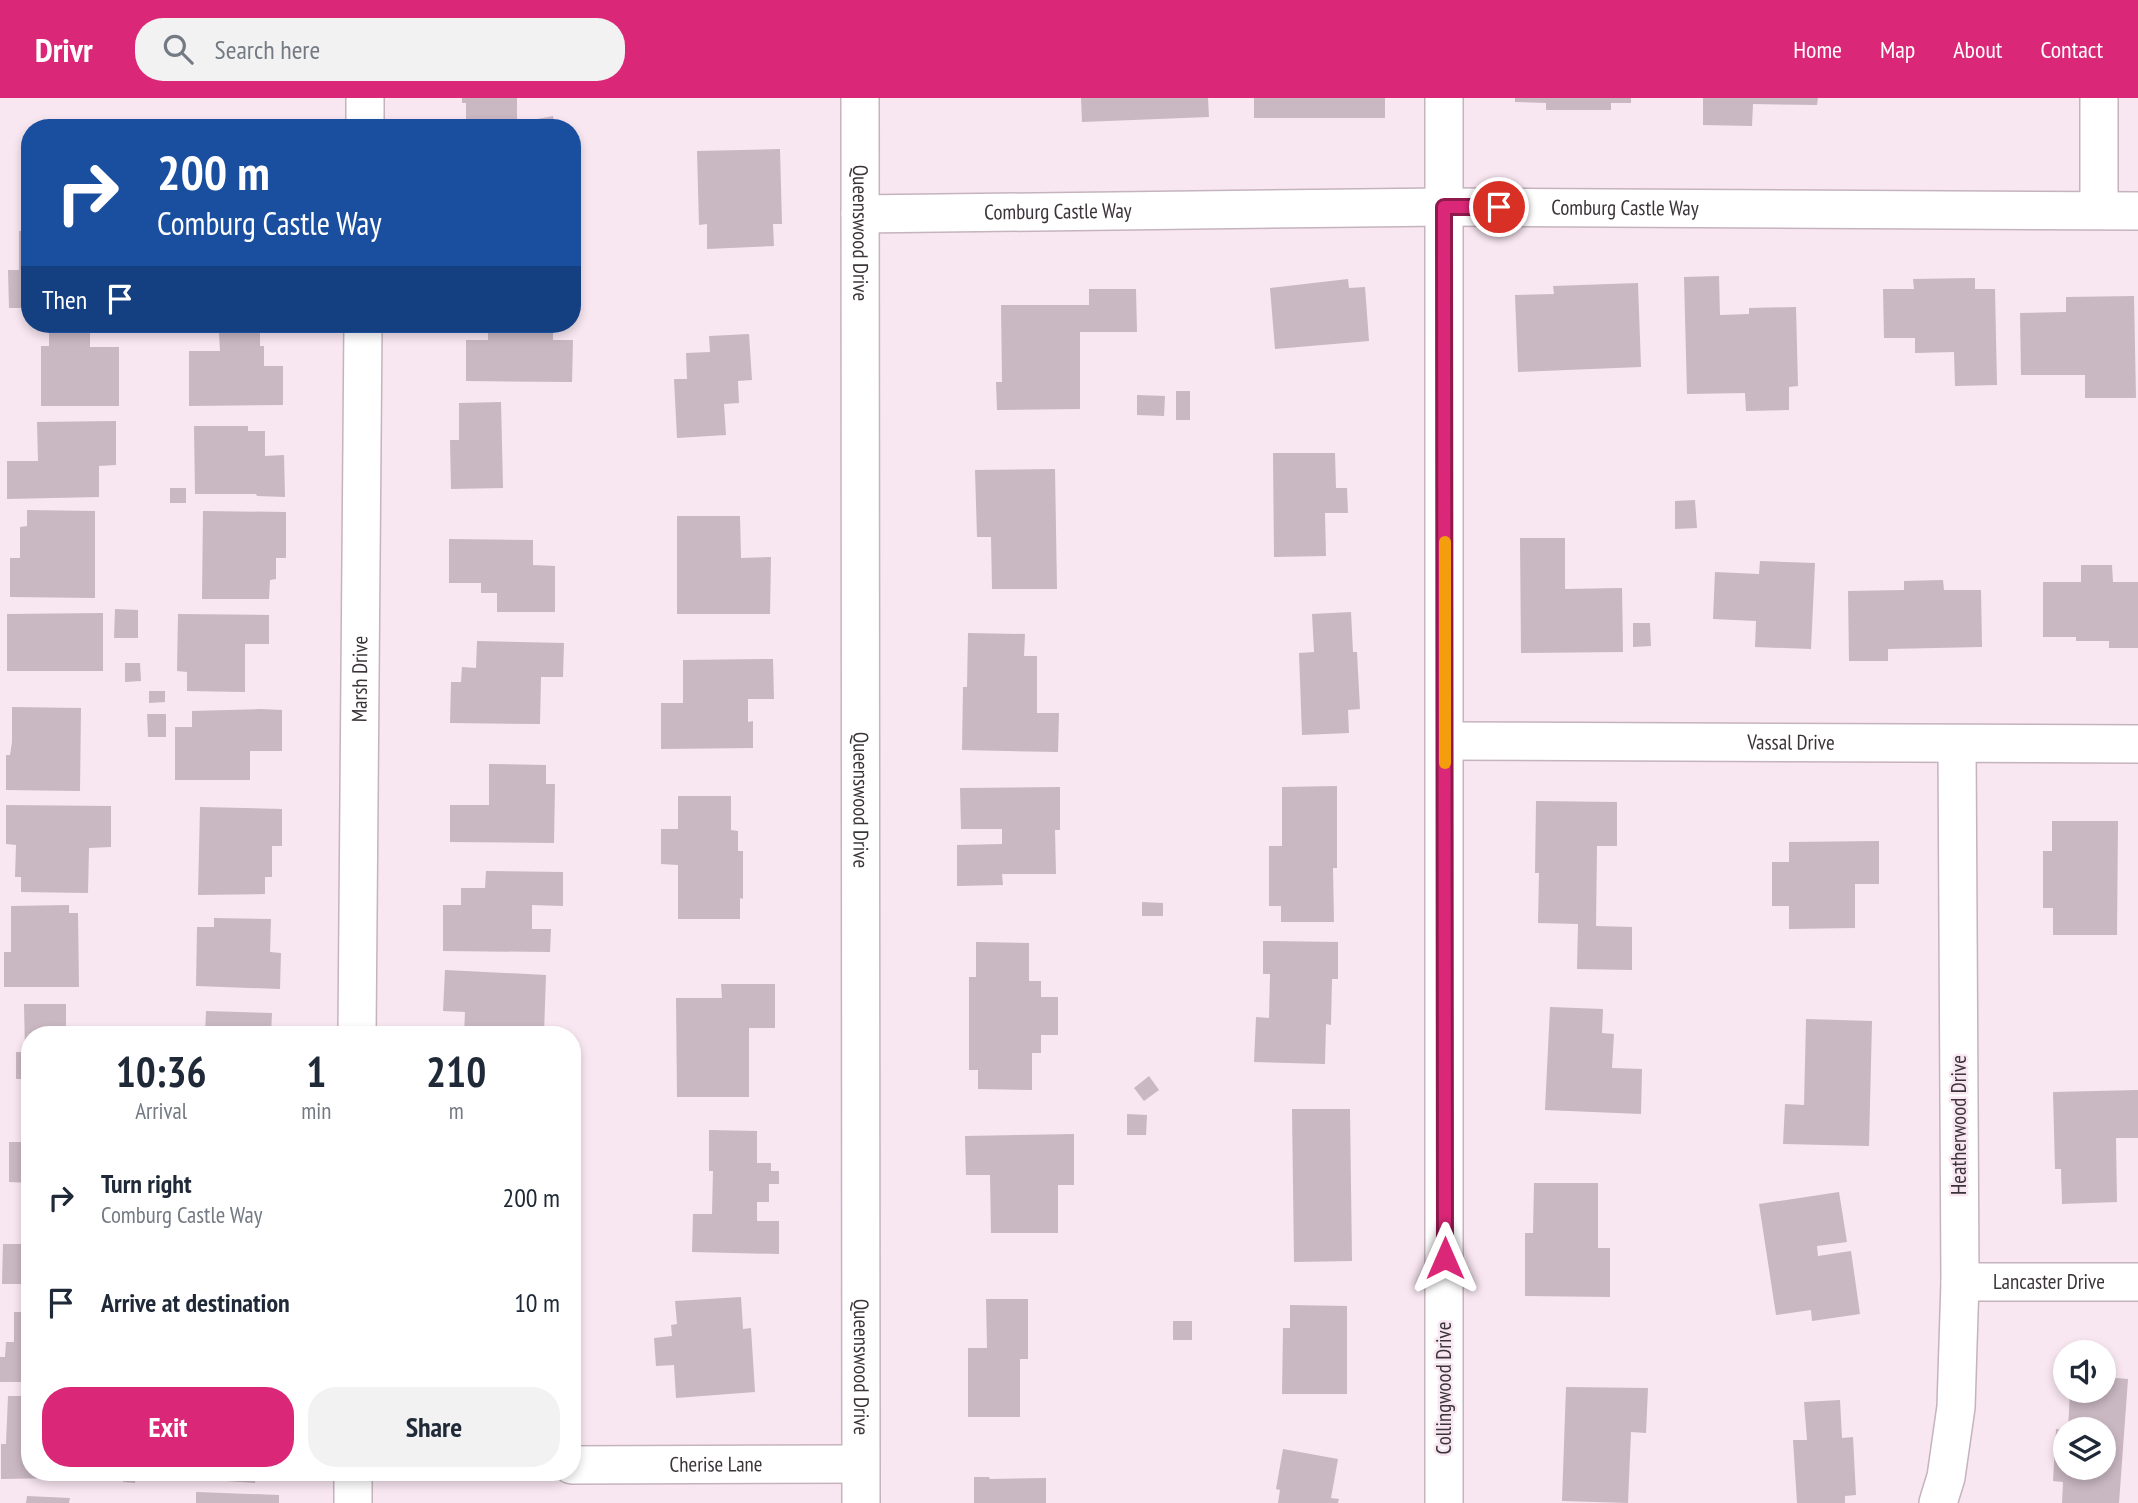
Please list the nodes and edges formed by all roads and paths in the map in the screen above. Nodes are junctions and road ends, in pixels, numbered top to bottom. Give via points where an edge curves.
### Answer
1 (365, 98) edge
2 (860, 98) edge
3 (1444, 98) edge
4 (2099, 98) edge
5 (365, 119) edge
6 (1444, 207) junction
7 (2099, 210) junction
8 (2138, 211) edge
9 (860, 214) junction
10 (363, 333) edge
11 (1445, 741) junction
12 (1957, 744) junction
13 (2138, 744) edge
14 (357, 1026) edge
15 (1959, 1282) junction
16 (2138, 1282) edge
17 (860, 1464) junction
18 (581, 1465) edge
19 (353, 1481) edge
20 (353, 1503) edge
21 (861, 1503) edge
22 (1444, 1503) edge
23 (1938, 1503) edge

1 - 5 street
2 - 9 street, Queenswood Drive
3 - 6 street, Collingwood Drive
4 - 7 street
6 - 7 street, Comburg Castle Way
6 - 9 street, Comburg Castle Way
6 - 11 street, Collingwood Drive
7 - 8 street, Comburg Castle Way
9 - 17 street, Queenswood Drive
10 - 14 street, Marsh Drive
11 - 12 street, Vassal Drive
11 - 22 street, Collingwood Drive
12 - 13 street, Vassal Drive
12 - 15 street, Heatherwood Drive
15 - 16 street, Lancaster Drive
15 - 23 street, Heatherwood Drive via 1956,1406
17 - 18 street, Cherise Lane
17 - 21 street, Queenswood Drive
19 - 20 street

